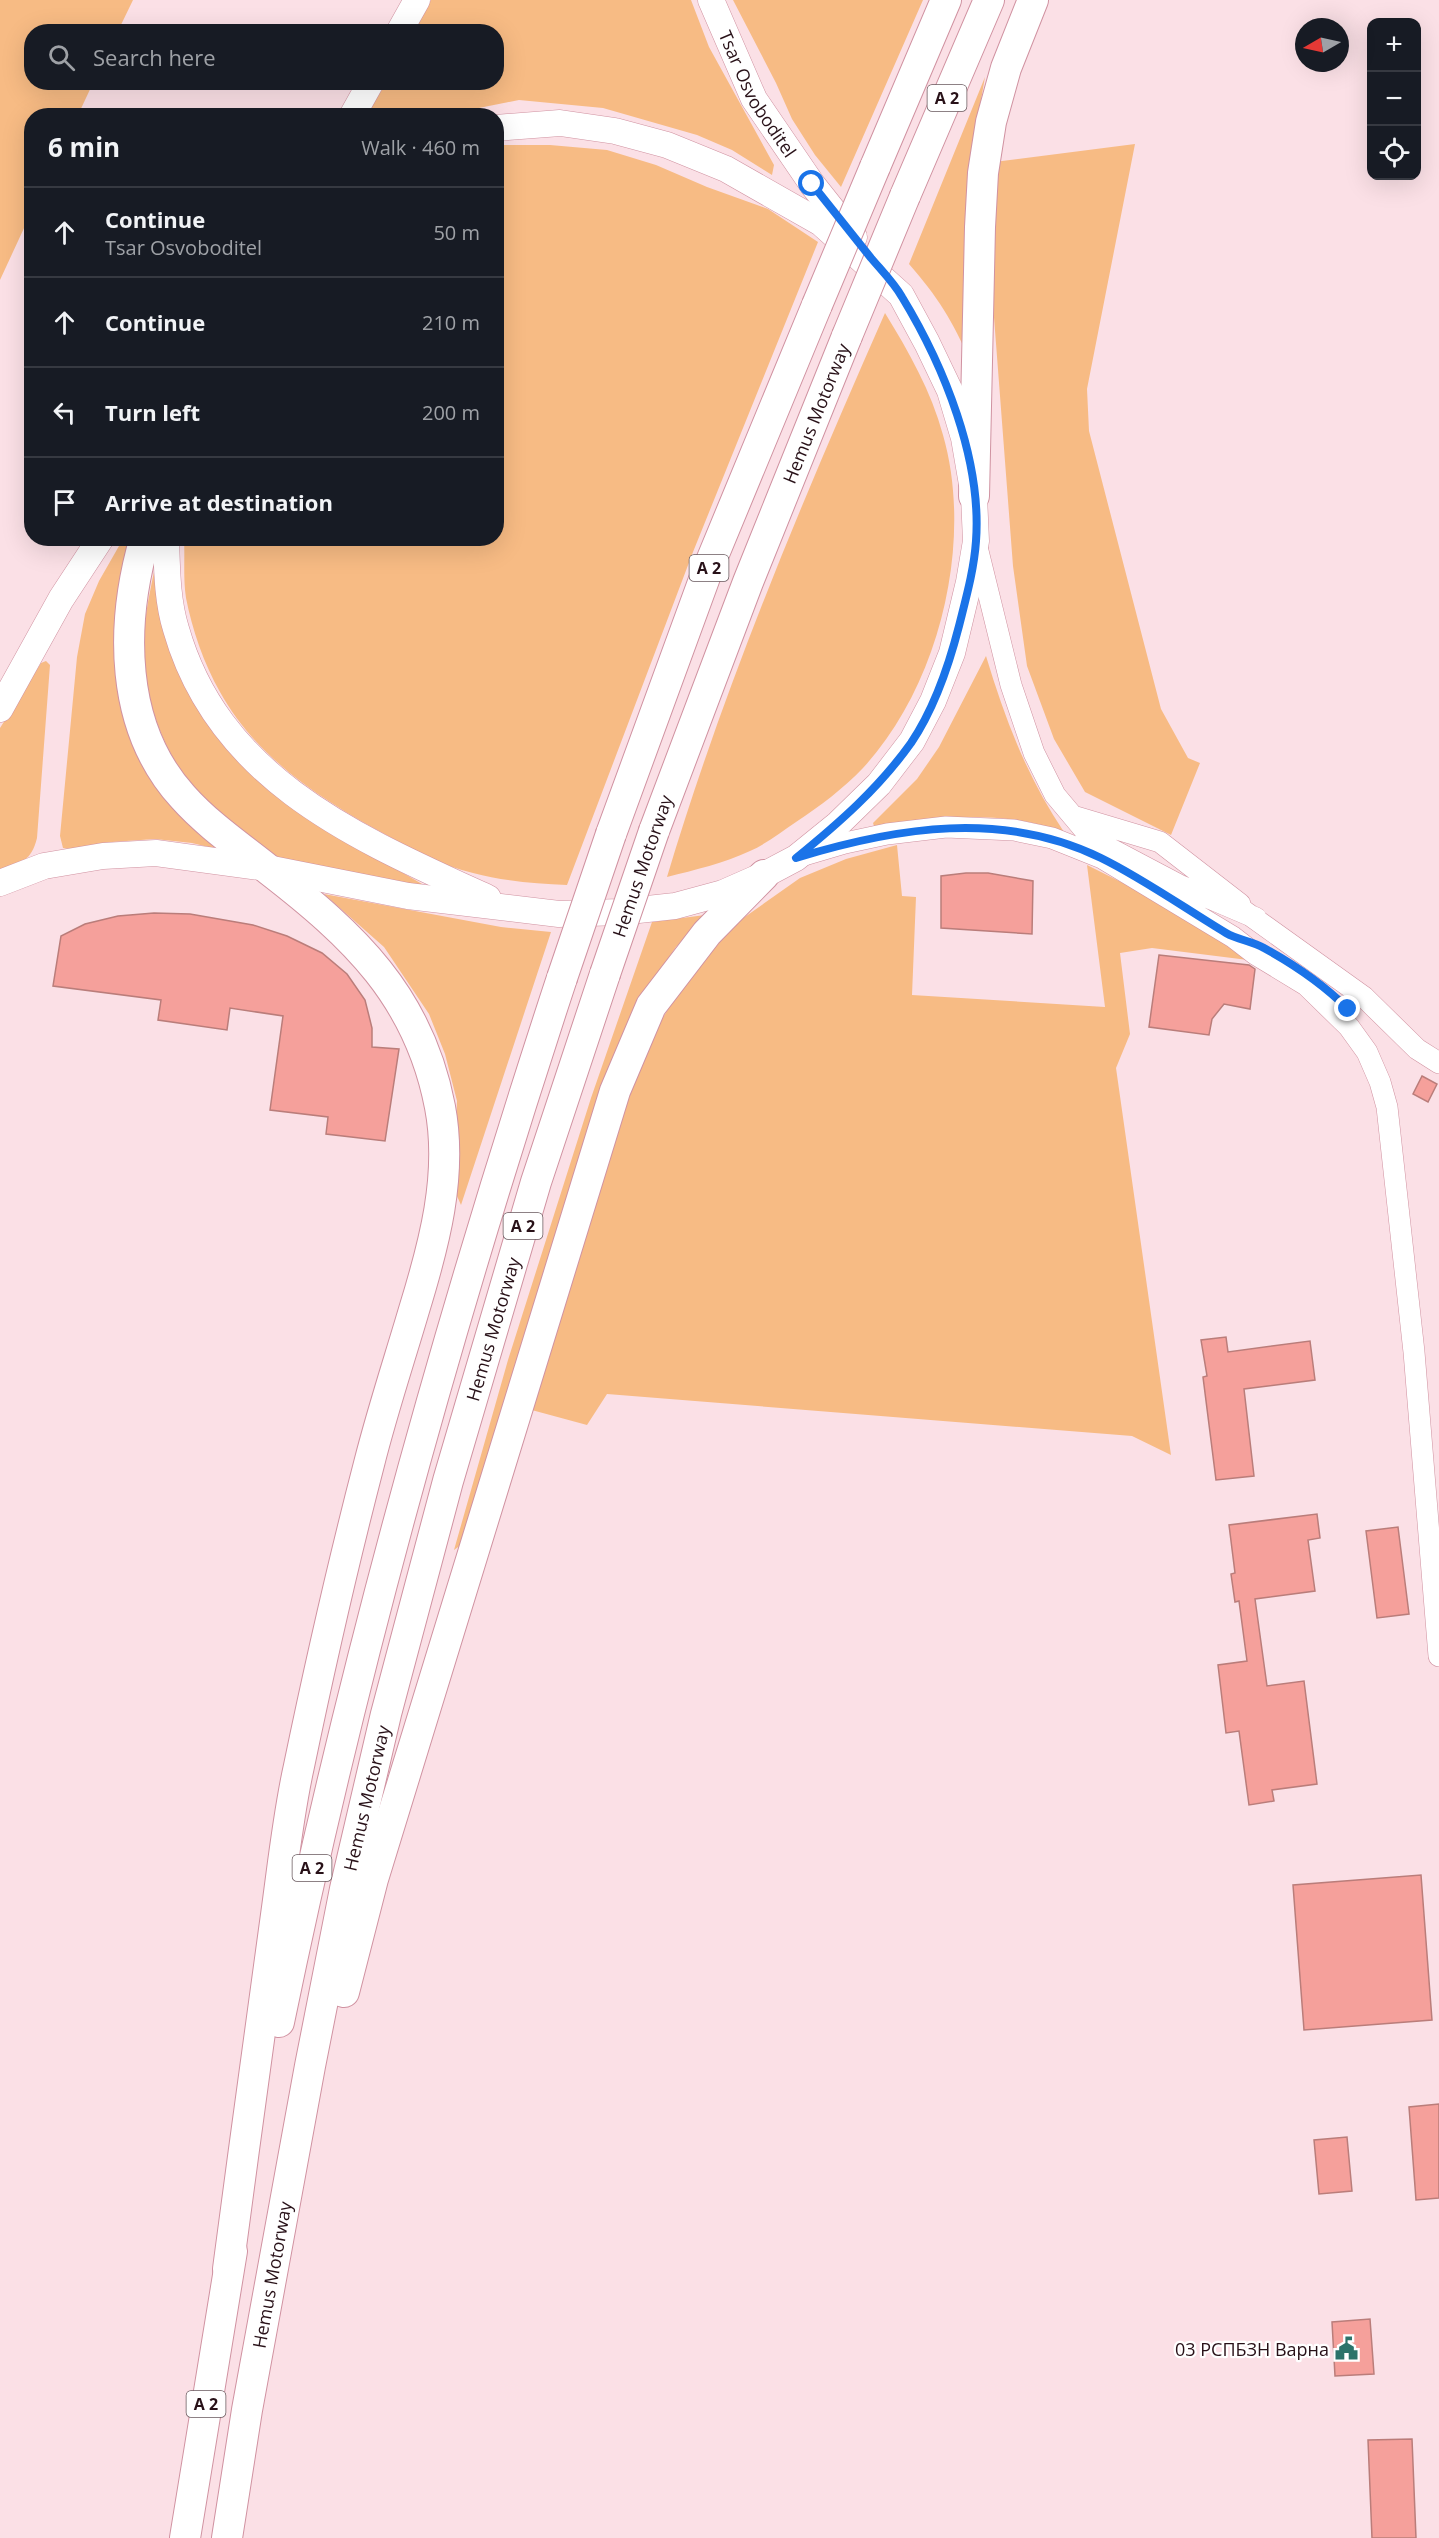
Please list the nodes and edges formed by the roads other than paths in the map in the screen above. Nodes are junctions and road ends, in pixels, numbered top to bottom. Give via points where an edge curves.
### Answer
1 (417, 0) edge
2 (711, 0) edge
3 (946, 0) edge
4 (988, 0) edge
5 (1033, 0) edge
6 (404, 24) edge
7 (367, 90) edge
8 (356, 108) edge
9 (504, 127) edge
10 (901, 295) junction
11 (974, 496) junction
12 (976, 541) junction
13 (96, 546) edge
14 (143, 546) edge
15 (166, 546) edge
16 (0, 709) edge
17 (796, 858) junction
18 (267, 868) junction
19 (764, 876) junction
20 (0, 883) edge
21 (509, 908) junction
22 (1439, 1063) edge
23 (1439, 1656) edge
24 (228, 2269) junction
25 (271, 2270) junction
26 (185, 2538) edge
27 (227, 2538) edge

1 - 6 main road
2 - 10 main road, Tsar Osvoboditel via 754,99 812,184
3 - 24 highway, Hemus Motorway / A 2, bridge via 709,566 611,834 498,1173 362,1657 321,1829
4 - 25 highway, Hemus Motorway / A 2, bridge via 748,582 654,831 536,1182 448,1481 386,1714 345,1889
5 - 11 highway via 1006,68 991,122 983,173
7 - 8 main road
9 - 10 main road via 560,123 615,131 667,145 726,169 821,223
10 - 11 main road via 950,391 964,438
11 - 12 main road
12 - 17 main road via 952,653 912,741 879,784
12 - 22 street via 1022,720 1055,795 1072,816 1160,842 1364,997 1417,1049
13 - 16 main road
14 - 18 highway via 132,591 128,638 131,681 154,755 179,794 213,828
15 - 21 main road via 175,628 194,678 249,757 342,827
17 - 19 main road
17 - 23 street via 887,834 946,827 1014,830 1052,838 1102,858 1233,937 1306,985 1349,1027 1380,1082 1389,1127 1414,1352
18 - 20 main road via 156,853 103,856 44,866
18 - 21 main road via 408,896
18 - 24 highway via 322,912 392,987 423,1044 441,1108 444,1144 432,1250 369,1460 297,1774
19 - 21 main road via 675,906 559,914
19 - 25 highway via 706,933 651,1006 615,1091 373,1879
24 - 26 highway, Hemus Motorway / A 2
25 - 27 highway, Hemus Motorway / A 2

